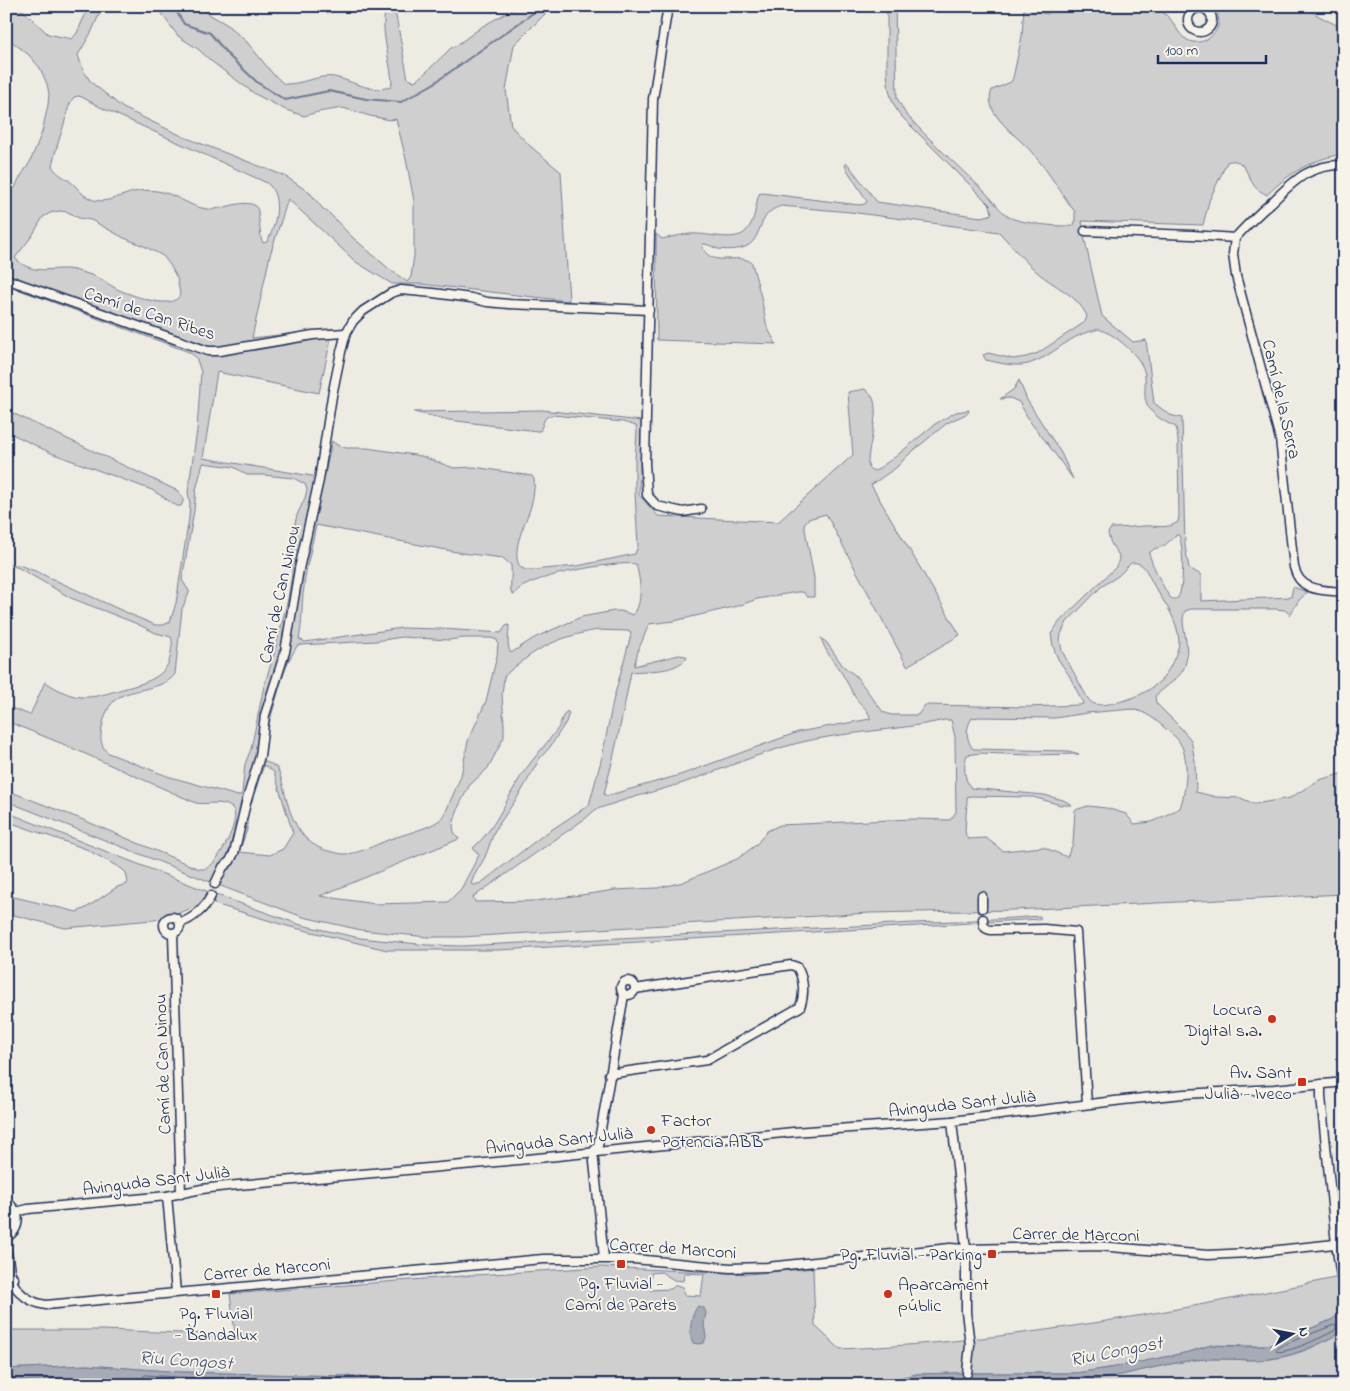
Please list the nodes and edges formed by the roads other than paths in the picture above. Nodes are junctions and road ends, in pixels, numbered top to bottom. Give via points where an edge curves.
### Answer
1 (668, 6) edge
2 (1344, 165) edge
3 (1085, 231) dead end
4 (1235, 238) junction
5 (6, 279) edge
6 (649, 310) junction
7 (346, 333) junction
8 (701, 509) dead end
9 (1344, 592) edge
10 (215, 884) dead end
11 (211, 896) dead end
12 (982, 896) dead end
13 (982, 908) dead end
14 (982, 919) dead end
15 (180, 923) junction
16 (173, 934) junction
17 (635, 989) junction
18 (624, 995) junction
19 (609, 1074) junction
20 (1344, 1082) edge
21 (1321, 1084) junction
22 (1087, 1104) junction
23 (952, 1121) junction
24 (593, 1152) junction
25 (181, 1194) junction
26 (167, 1196) junction
27 (6, 1202) edge
28 (16, 1212) junction
29 (6, 1238) edge
30 (1340, 1244) edge
31 (6, 1249) edge
32 (966, 1249) junction
33 (604, 1258) junction
34 (9, 1274) edge
35 (1342, 1283) dead end
36 (176, 1292) junction
37 (967, 1373) dead end

1 - 6 street via 653,99
2 - 4 street via 1316,169 1294,180
3 - 4 street
4 - 9 street, Camí de la Serra via 1236,276 1280,439 1296,574 1314,589
5 - 7 street, Camí de Can Ribes via 208,351
6 - 7 street via 509,304 401,290 363,311
6 - 8 street via 647,495 657,506 683,512
7 - 10 street, Camí de Can Ninou via 285,652 265,714 260,756 234,853
11 - 15 street via 205,907
12 - 13 street
14 - 22 street via 983,926 990,930 1076,932
15 - 16 street via 179,930
15 - 16 street via 175,917 165,920 165,931
16 - 25 street, Camí de Can Ninou
17 - 18 street via 632,994
17 - 18 street via 632,982 624,982 620,988
17 - 19 street via 791,965 800,972 803,992 800,1007 707,1060
18 - 19 street
19 - 24 street via 598,1146
20 - 21 street, Avinguda Sant Julià
21 - 22 street, Avinguda Sant Julià
21 - 30 street
22 - 23 street, Avinguda Sant Julià
23 - 24 street, Avinguda Sant Julià via 792,1132
23 - 32 street
24 - 25 street, Avinguda Sant Julià via 227,1186
24 - 33 street
25 - 26 street, Avinguda Sant Julià
26 - 28 street, Avinguda Sant Julià
26 - 36 street
27 - 28 street
28 - 29 street via 17,1227
30 - 32 street, Carrer de Marconi via 1208,1255 1098,1246
30 - 35 street
31 - 34 street
32 - 33 street, Carrer de Marconi via 744,1268
32 - 37 street via 966,1312 970,1345
33 - 36 street, Carrer de Marconi via 543,1259
34 - 36 street, Carrer de Marconi via 25,1297 46,1305

